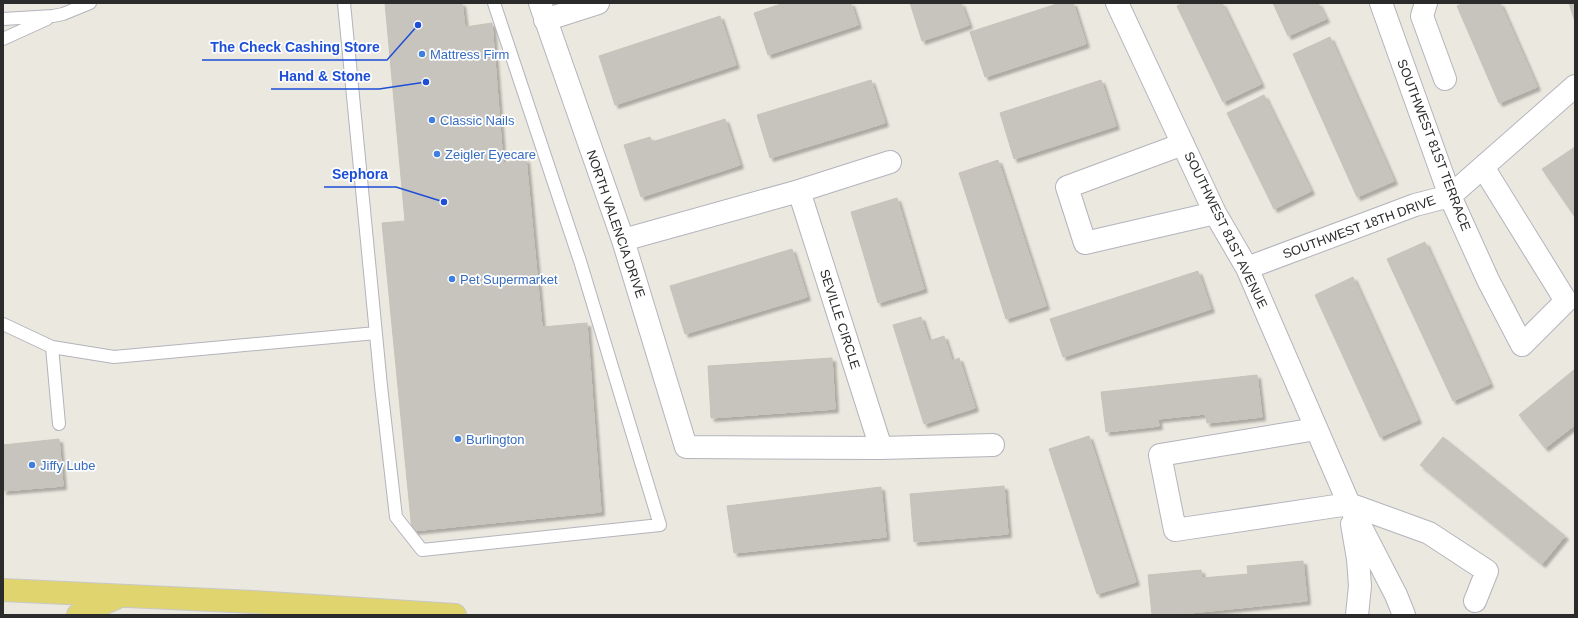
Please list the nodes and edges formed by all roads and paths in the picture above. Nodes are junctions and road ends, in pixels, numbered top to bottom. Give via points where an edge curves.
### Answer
1 (90, 3) edge
2 (344, 3) edge
3 (494, 3) edge
4 (598, 3) edge
5 (1117, 3) edge
6 (1381, 3) edge
7 (1426, 3) edge
8 (542, 11) edge
9 (53, 16) junction
10 (3, 19) edge
11 (3, 39) edge
12 (1445, 79) dead end
13 (1575, 86) edge
14 (1184, 144) junction
15 (890, 162) dead end
16 (1483, 167) junction
17 (799, 191) junction
18 (1450, 196) junction
19 (1215, 212) junction
20 (623, 240) junction
21 (1247, 268) junction
22 (4, 324) edge
23 (376, 333) junction
24 (52, 347) junction
25 (59, 424) dead end
26 (1316, 429) junction
27 (993, 445) dead end
28 (881, 448) junction
29 (1349, 504) junction
30 (3, 590) edge
31 (119, 596) junction
32 (1475, 601) dead end
33 (78, 615) edge
34 (455, 615) edge
35 (1357, 615) edge
36 (1404, 615) edge

1 - 9 lane
2 - 23 lane
3 - 23 lane via 580,261 660,525 422,550 396,518
4 - 8 street
5 - 14 street, SOUTHWEST 81ST AVENUE
6 - 18 street, SOUTHWEST 81ST TERRACE
7 - 12 street via 1422,16
8 - 20 street, NORTH VALENCIA DRIVE
9 - 10 lane
9 - 11 lane
13 - 16 street, SOUTHWEST 18TH DRIVE
14 - 19 street, SOUTHWEST 81ST AVENUE
14 - 19 street via 1068,187 1085,243
15 - 17 street
16 - 18 street, SOUTHWEST 18TH DRIVE
16 - 18 street, SOUTHWEST 81ST TERRACE via 1566,301 1522,345 1488,280
17 - 20 street
17 - 28 street, SEVILLE CIRCLE
18 - 21 street, SOUTHWEST 18TH DRIVE via 1416,205
19 - 21 street, SOUTHWEST 81ST AVENUE
20 - 28 street, NORTH VALENCIA DRIVE via 686,447
21 - 26 street, SOUTHWEST 81ST AVENUE
22 - 24 lane
23 - 24 lane via 114,357
24 - 25 lane
26 - 29 street, SOUTHWEST 81ST AVENUE
26 - 29 street via 1160,455 1175,530
27 - 28 street
29 - 32 street via 1429,533 1486,571
29 - 35 street, SOUTHWEST 81ST AVENUE via 1360,586
29 - 36 street, SOUTHWEST 81ST AVENUE
30 - 31 main road
31 - 33 main road
31 - 34 main road

